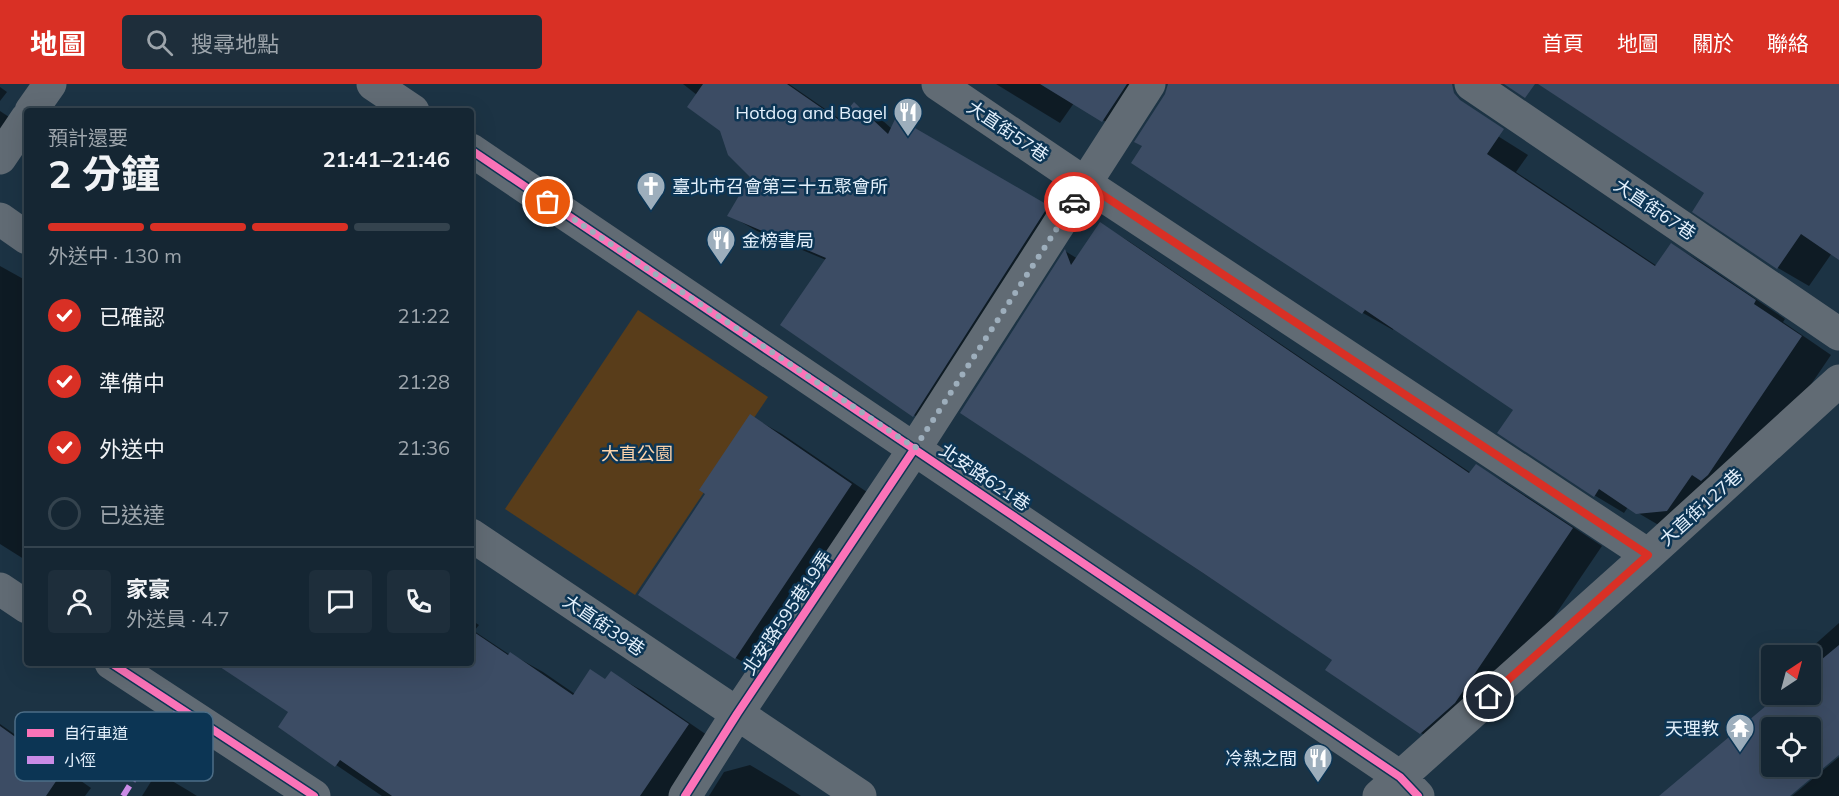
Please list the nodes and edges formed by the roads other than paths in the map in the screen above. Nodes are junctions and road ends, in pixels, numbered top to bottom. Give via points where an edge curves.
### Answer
1 (50, 84) edge
2 (373, 84) edge
3 (938, 84) edge
4 (1149, 84) edge
5 (1471, 84) edge
6 (33, 108) edge
7 (409, 108) edge
8 (24, 122) edge
9 (474, 152) edge
10 (0, 158) edge
11 (1086, 184) junction
12 (0, 219) edge
13 (24, 236) edge
14 (1839, 334) edge
15 (1839, 381) edge
16 (915, 448) junction
17 (474, 537) edge
18 (1648, 555) junction
19 (0, 589) edge
20 (24, 605) edge
21 (116, 666) edge
22 (186, 712) edge
23 (737, 714) junction
24 (213, 730) edge
25 (1399, 790) edge
26 (314, 796) edge
27 (685, 796) edge
28 (860, 796) edge

1 - 6 street
2 - 7 street
3 - 11 street, 大直街57巷
4 - 11 street, 北安路595巷19弄
5 - 14 street, 大直街67巷
8 - 10 street
9 - 16 street, 北安路621巷
11 - 16 street, 北安路595巷19弄
11 - 18 street, 大直街57巷
12 - 13 street
15 - 18 street, 大直街127巷
16 - 23 street, 北安路595巷19弄
16 - 25 street, 北安路621巷
17 - 23 street, 大直街39巷
18 - 25 street, 大直街127巷
19 - 20 street
21 - 22 street
23 - 27 street, 北安路595巷19弄
23 - 28 street, 大直街39巷
24 - 26 street

